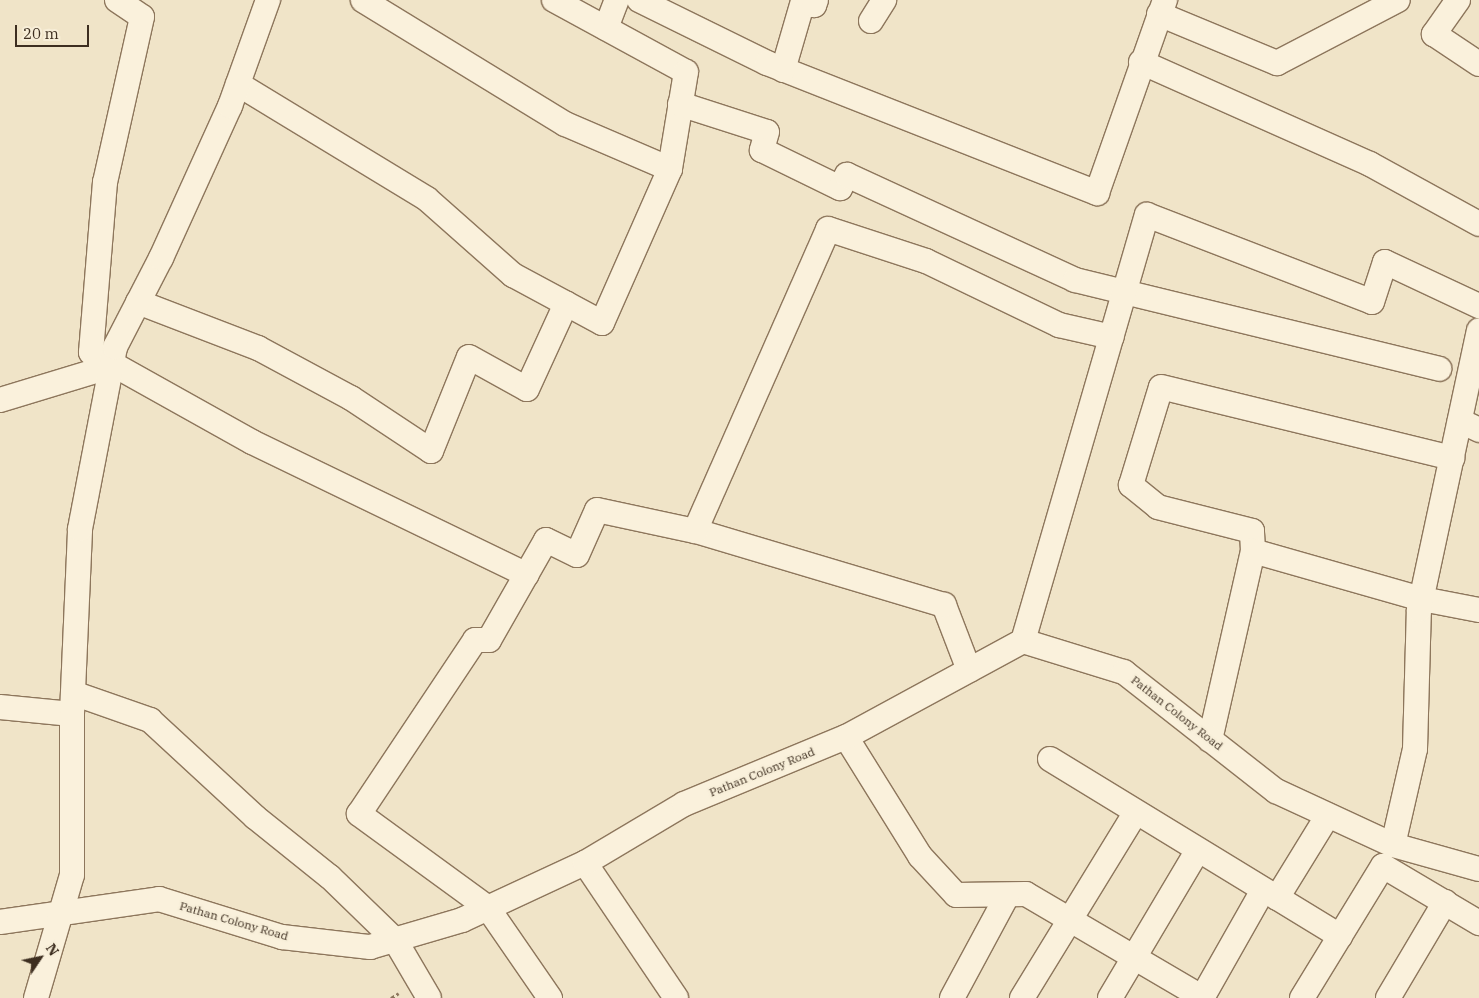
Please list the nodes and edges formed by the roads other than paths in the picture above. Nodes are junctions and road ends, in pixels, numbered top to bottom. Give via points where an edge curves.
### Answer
1 (117, 0) edge
2 (268, 0) edge
3 (363, 0) edge
4 (554, 0) edge
5 (617, 0) edge
6 (639, 0) edge
7 (816, 0) edge
8 (884, 0) edge
9 (1398, 0) edge
10 (1458, 0) edge
11 (1162, 7) edge
12 (871, 21) dead end
13 (606, 28) junction
14 (1141, 62) junction
15 (1479, 64) edge
16 (783, 70) junction
17 (238, 84) junction
18 (680, 104) junction
19 (670, 168) junction
20 (1479, 224) edge
21 (1126, 290) junction
22 (138, 302) junction
23 (566, 304) junction
24 (1479, 306) edge
25 (1479, 330) edge
26 (1112, 338) junction
27 (112, 366) junction
28 (1439, 369) dead end
29 (0, 400) edge
30 (1469, 426) edge
31 (1452, 458) junction
32 (695, 531) junction
33 (1253, 551) junction
34 (527, 575) junction
35 (1422, 599) junction
36 (1479, 610) edge
37 (1023, 641) junction
38 (970, 670) junction
39 (72, 704) junction
40 (0, 707) edge
41 (846, 737) junction
42 (1210, 740) junction
43 (1050, 759) dead end
44 (1136, 812) junction
45 (1328, 815) junction
46 (1393, 845) junction
47 (1198, 850) junction
48 (585, 863) junction
49 (1479, 869) edge
50 (1270, 894) junction
51 (1007, 896) junction
52 (1445, 902) junction
53 (488, 908) junction
54 (60, 913) junction
55 (1071, 921) junction
56 (0, 922) edge
57 (1479, 923) edge
58 (1340, 936) junction
59 (395, 940) junction
60 (1134, 958) junction
61 (33, 997) edge
62 (429, 998) edge
63 (550, 998) edge
64 (676, 998) edge
65 (952, 998) edge
66 (1022, 998) edge
67 (1110, 998) edge
68 (1202, 998) edge
69 (1302, 998) edge
70 (1388, 998) edge

1 - 27 street via 142,17 105,182 91,352
2 - 17 street
3 - 19 street via 565,124
4 - 13 street
5 - 13 street
6 - 16 street
7 - 16 street via 814,5 802,1
8 - 12 street
9 - 11 street via 1276,63
10 - 15 street via 1434,34
11 - 14 street
13 - 18 street via 686,72
14 - 16 street via 1097,194
14 - 20 street via 1370,164
17 - 22 street
17 - 23 street via 427,199 513,275
18 - 19 street
18 - 21 street via 767,132 762,150 840,188 847,175 1075,280
19 - 23 street via 602,324
21 - 24 street via 1147,215 1372,302 1385,262
21 - 26 street
21 - 28 street
22 - 23 street via 258,348 351,398 431,451 469,357 527,389
22 - 27 street via 115,346
25 - 30 street
26 - 32 street via 1059,325 926,262 828,229
26 - 37 street
27 - 29 street
27 - 34 street via 252,442
27 - 39 street via 80,529
30 - 31 street
31 - 33 street via 1161,387 1131,485 1158,507 1252,532
31 - 35 street
32 - 34 street via 597,510 577,555 546,540
32 - 38 street via 944,605
33 - 35 street
33 - 42 street
34 - 53 street via 489,640 475,640 359,814
35 - 36 street
35 - 46 street via 1415,749
37 - 38 street, Pathan Colony Road
37 - 42 street, Pathan Colony Road via 1124,672
38 - 41 street, Pathan Colony Road
39 - 40 street
39 - 54 street via 72,875
39 - 59 street via 150,720 255,817 330,877
41 - 48 street, Pathan Colony Road via 684,804
41 - 51 street via 920,856 956,895
42 - 45 street, Pathan Colony Road via 1276,791
43 - 44 street
44 - 47 street
44 - 55 street
45 - 46 street, Pathan Colony Road
45 - 50 street
46 - 49 street, Pathan Colony Road
47 - 50 street
47 - 60 street
48 - 53 street, Pathan Colony Road
48 - 64 street
50 - 58 street
50 - 68 street
51 - 55 street via 1026,894
51 - 65 street
52 - 57 street
52 - 58 street via 1383,866
52 - 70 street
53 - 59 street, Pathan Colony Road via 462,920
53 - 63 street
54 - 56 street, Pathan Colony Road
54 - 59 street, Pathan Colony Road via 159,899 282,937 370,947
54 - 61 street
55 - 60 street
55 - 66 street
58 - 69 street
59 - 62 street
60 - 67 street
60 - 68 street

